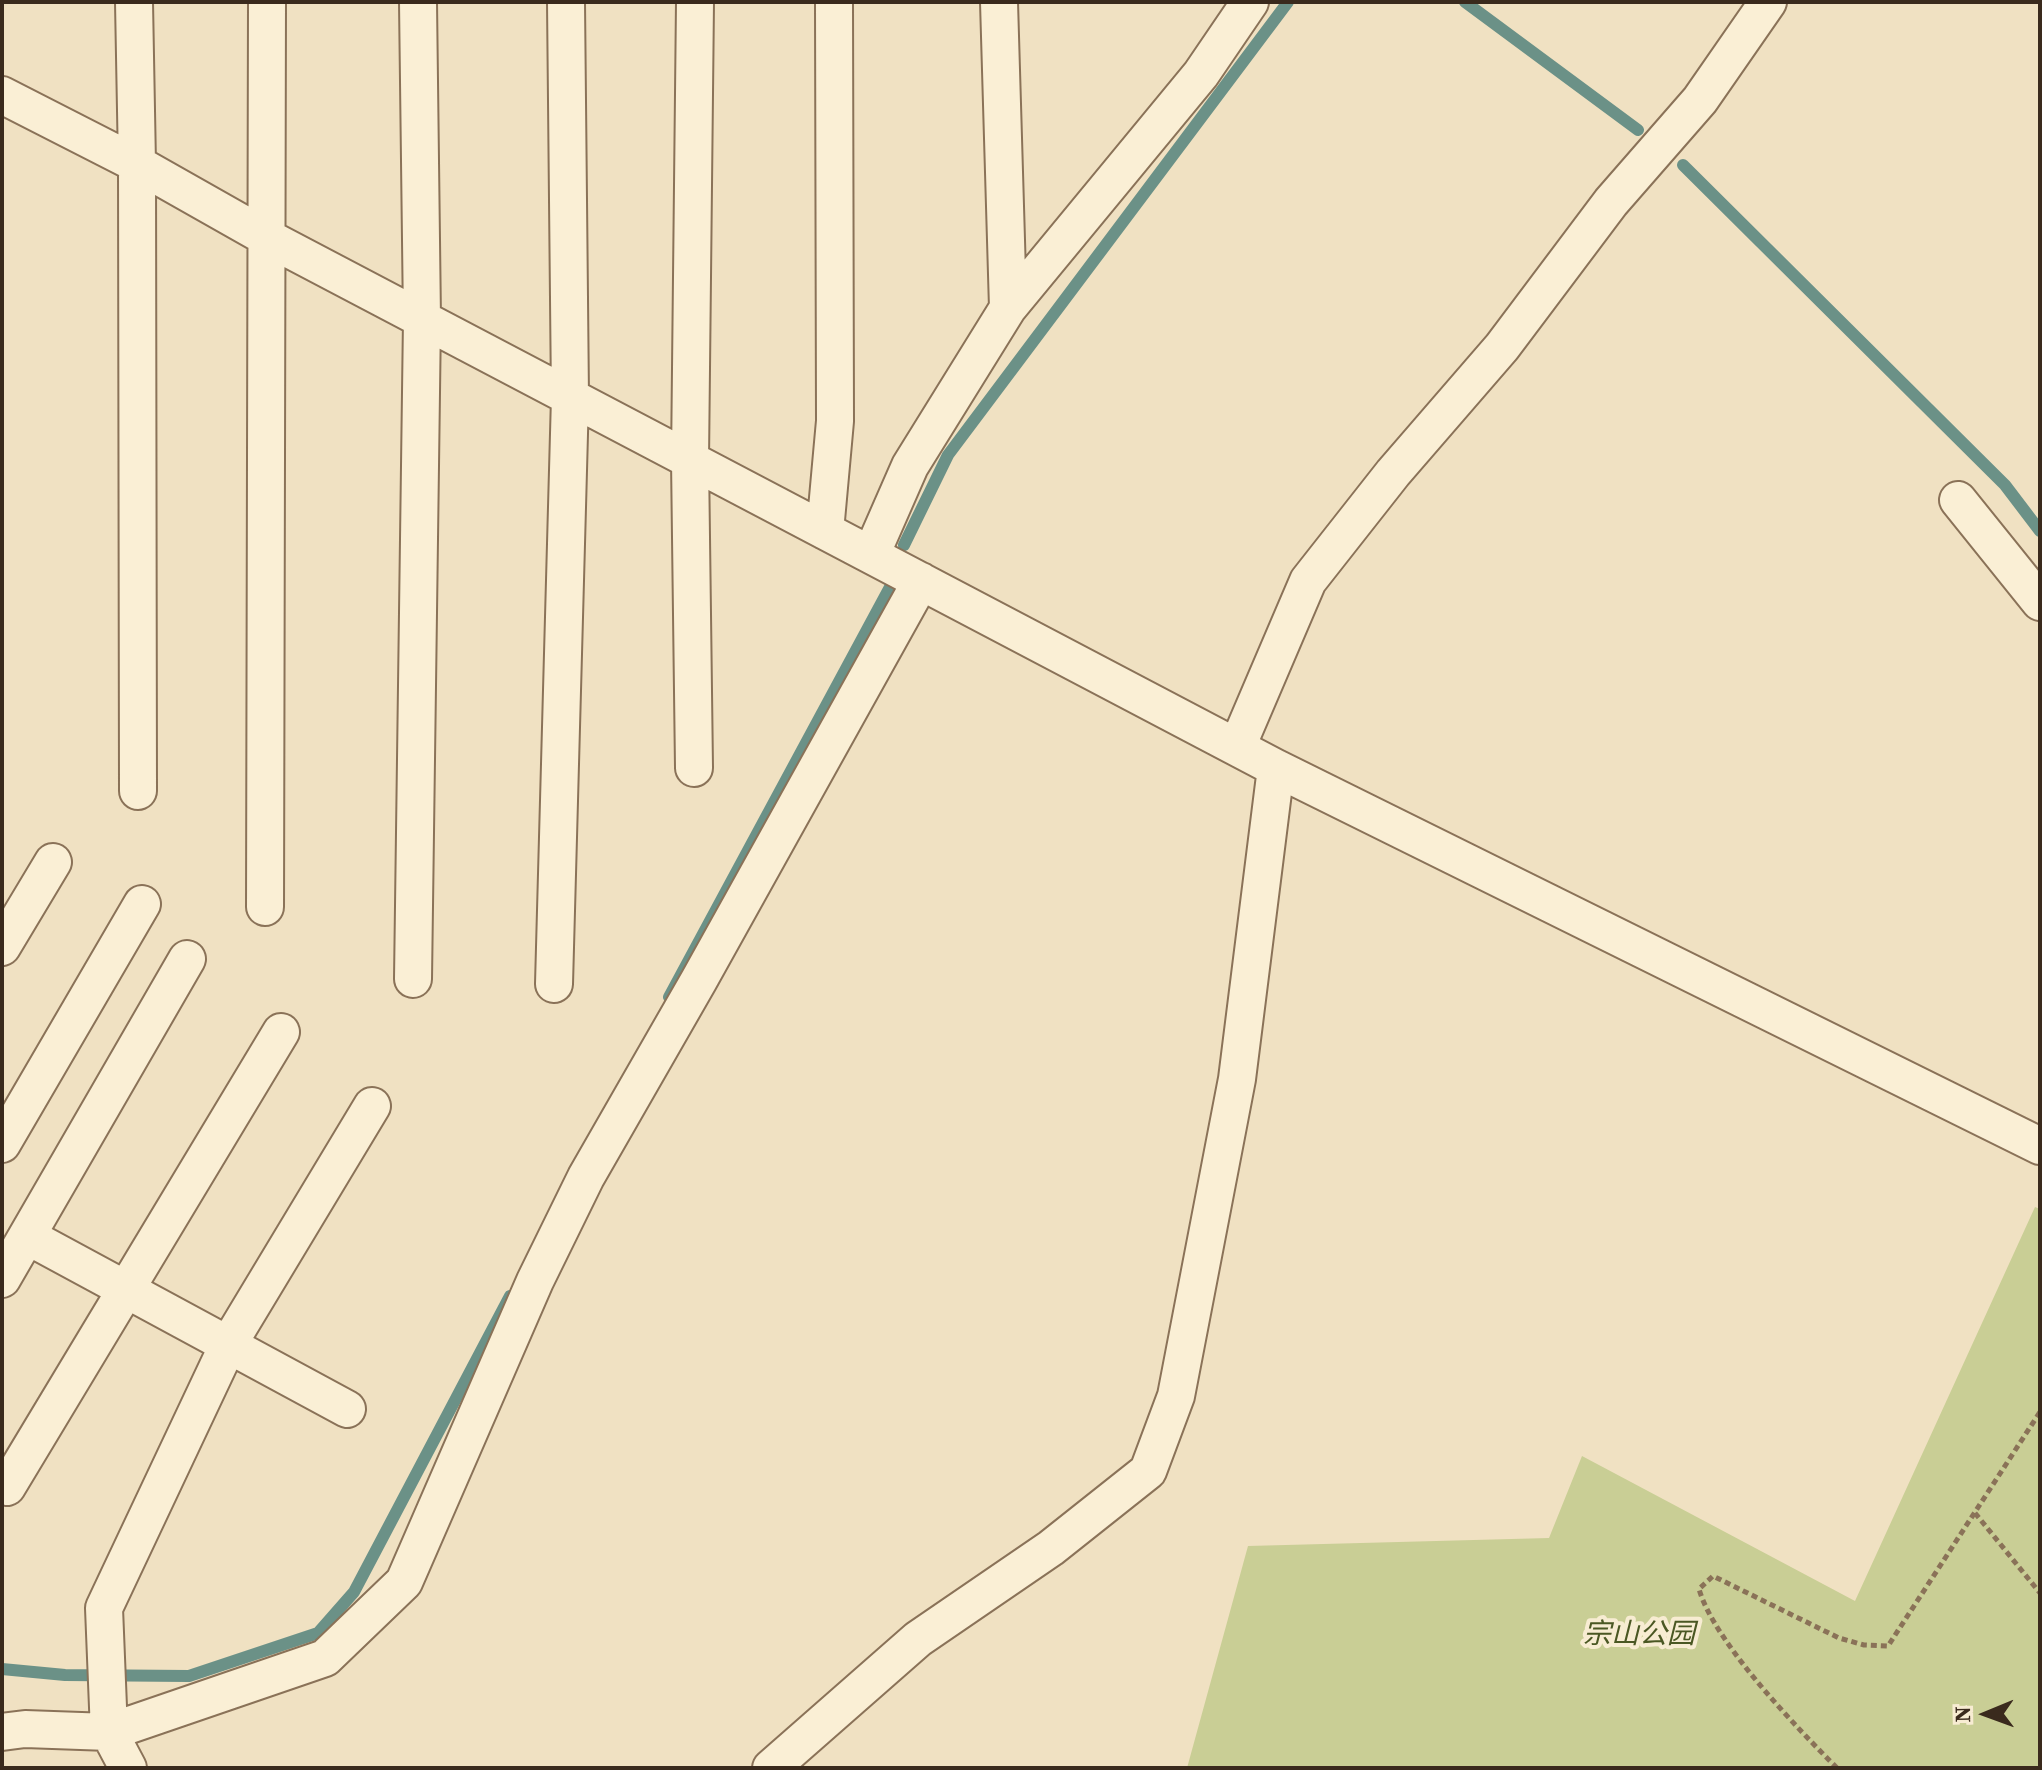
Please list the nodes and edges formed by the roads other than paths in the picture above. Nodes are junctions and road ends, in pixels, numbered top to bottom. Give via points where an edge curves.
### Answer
1 (134, 2) edge
2 (267, 2) edge
3 (418, 2) edge
4 (566, 2) edge
5 (695, 2) edge
6 (834, 2) edge
7 (999, 2) edge
8 (1250, 2) edge
9 (1768, 2) edge
10 (2, 95) edge
11 (137, 164) junction
12 (266, 237) junction
13 (1008, 308) junction
14 (422, 319) junction
15 (570, 397) junction
16 (690, 460) junction
17 (1958, 500) dead end
18 (825, 531) junction
19 (871, 555) junction
20 (921, 581) junction
21 (2040, 602) edge
22 (1237, 747) junction
23 (694, 768) dead end
24 (1276, 768) junction
25 (138, 791) dead end
26 (53, 862) dead end
27 (142, 904) dead end
28 (265, 907) dead end
29 (2, 947) edge
30 (187, 959) dead end
31 (413, 979) dead end
32 (554, 984) dead end
33 (281, 1032) dead end
34 (372, 1106) dead end
35 (2, 1144) edge
36 (2040, 1146) edge
37 (27, 1236) junction
38 (2, 1279) edge
39 (126, 1290) junction
40 (228, 1345) junction
41 (347, 1409) dead end
42 (7, 1487) dead end
43 (2, 1732) edge
44 (109, 1732) junction
45 (128, 1768) edge
46 (771, 1768) edge

1 - 11 street
2 - 12 street
3 - 14 street
4 - 15 street
5 - 16 street
6 - 18 street via 835,421
7 - 13 street
8 - 13 street via 1201,74
9 - 22 street via 1700,100 1611,202 1502,347 1308,581
10 - 11 street
11 - 12 street
11 - 25 street
12 - 14 street
12 - 28 street
13 - 19 street via 910,466
14 - 15 street
14 - 31 street
15 - 16 street
15 - 32 street
16 - 18 street
16 - 23 street
17 - 21 street
18 - 19 street
19 - 20 street
20 - 22 street
20 - 44 street via 586,1177 404,1582 325,1658
22 - 24 street
24 - 36 street
24 - 46 street via 1237,1079 1176,1396 1148,1471 1051,1548 918,1639
26 - 29 street
27 - 35 street
30 - 37 street
33 - 39 street
34 - 40 street
37 - 38 street
37 - 39 street
39 - 40 street
39 - 42 street
40 - 41 street
40 - 44 street via 104,1608
43 - 44 street
44 - 45 street

